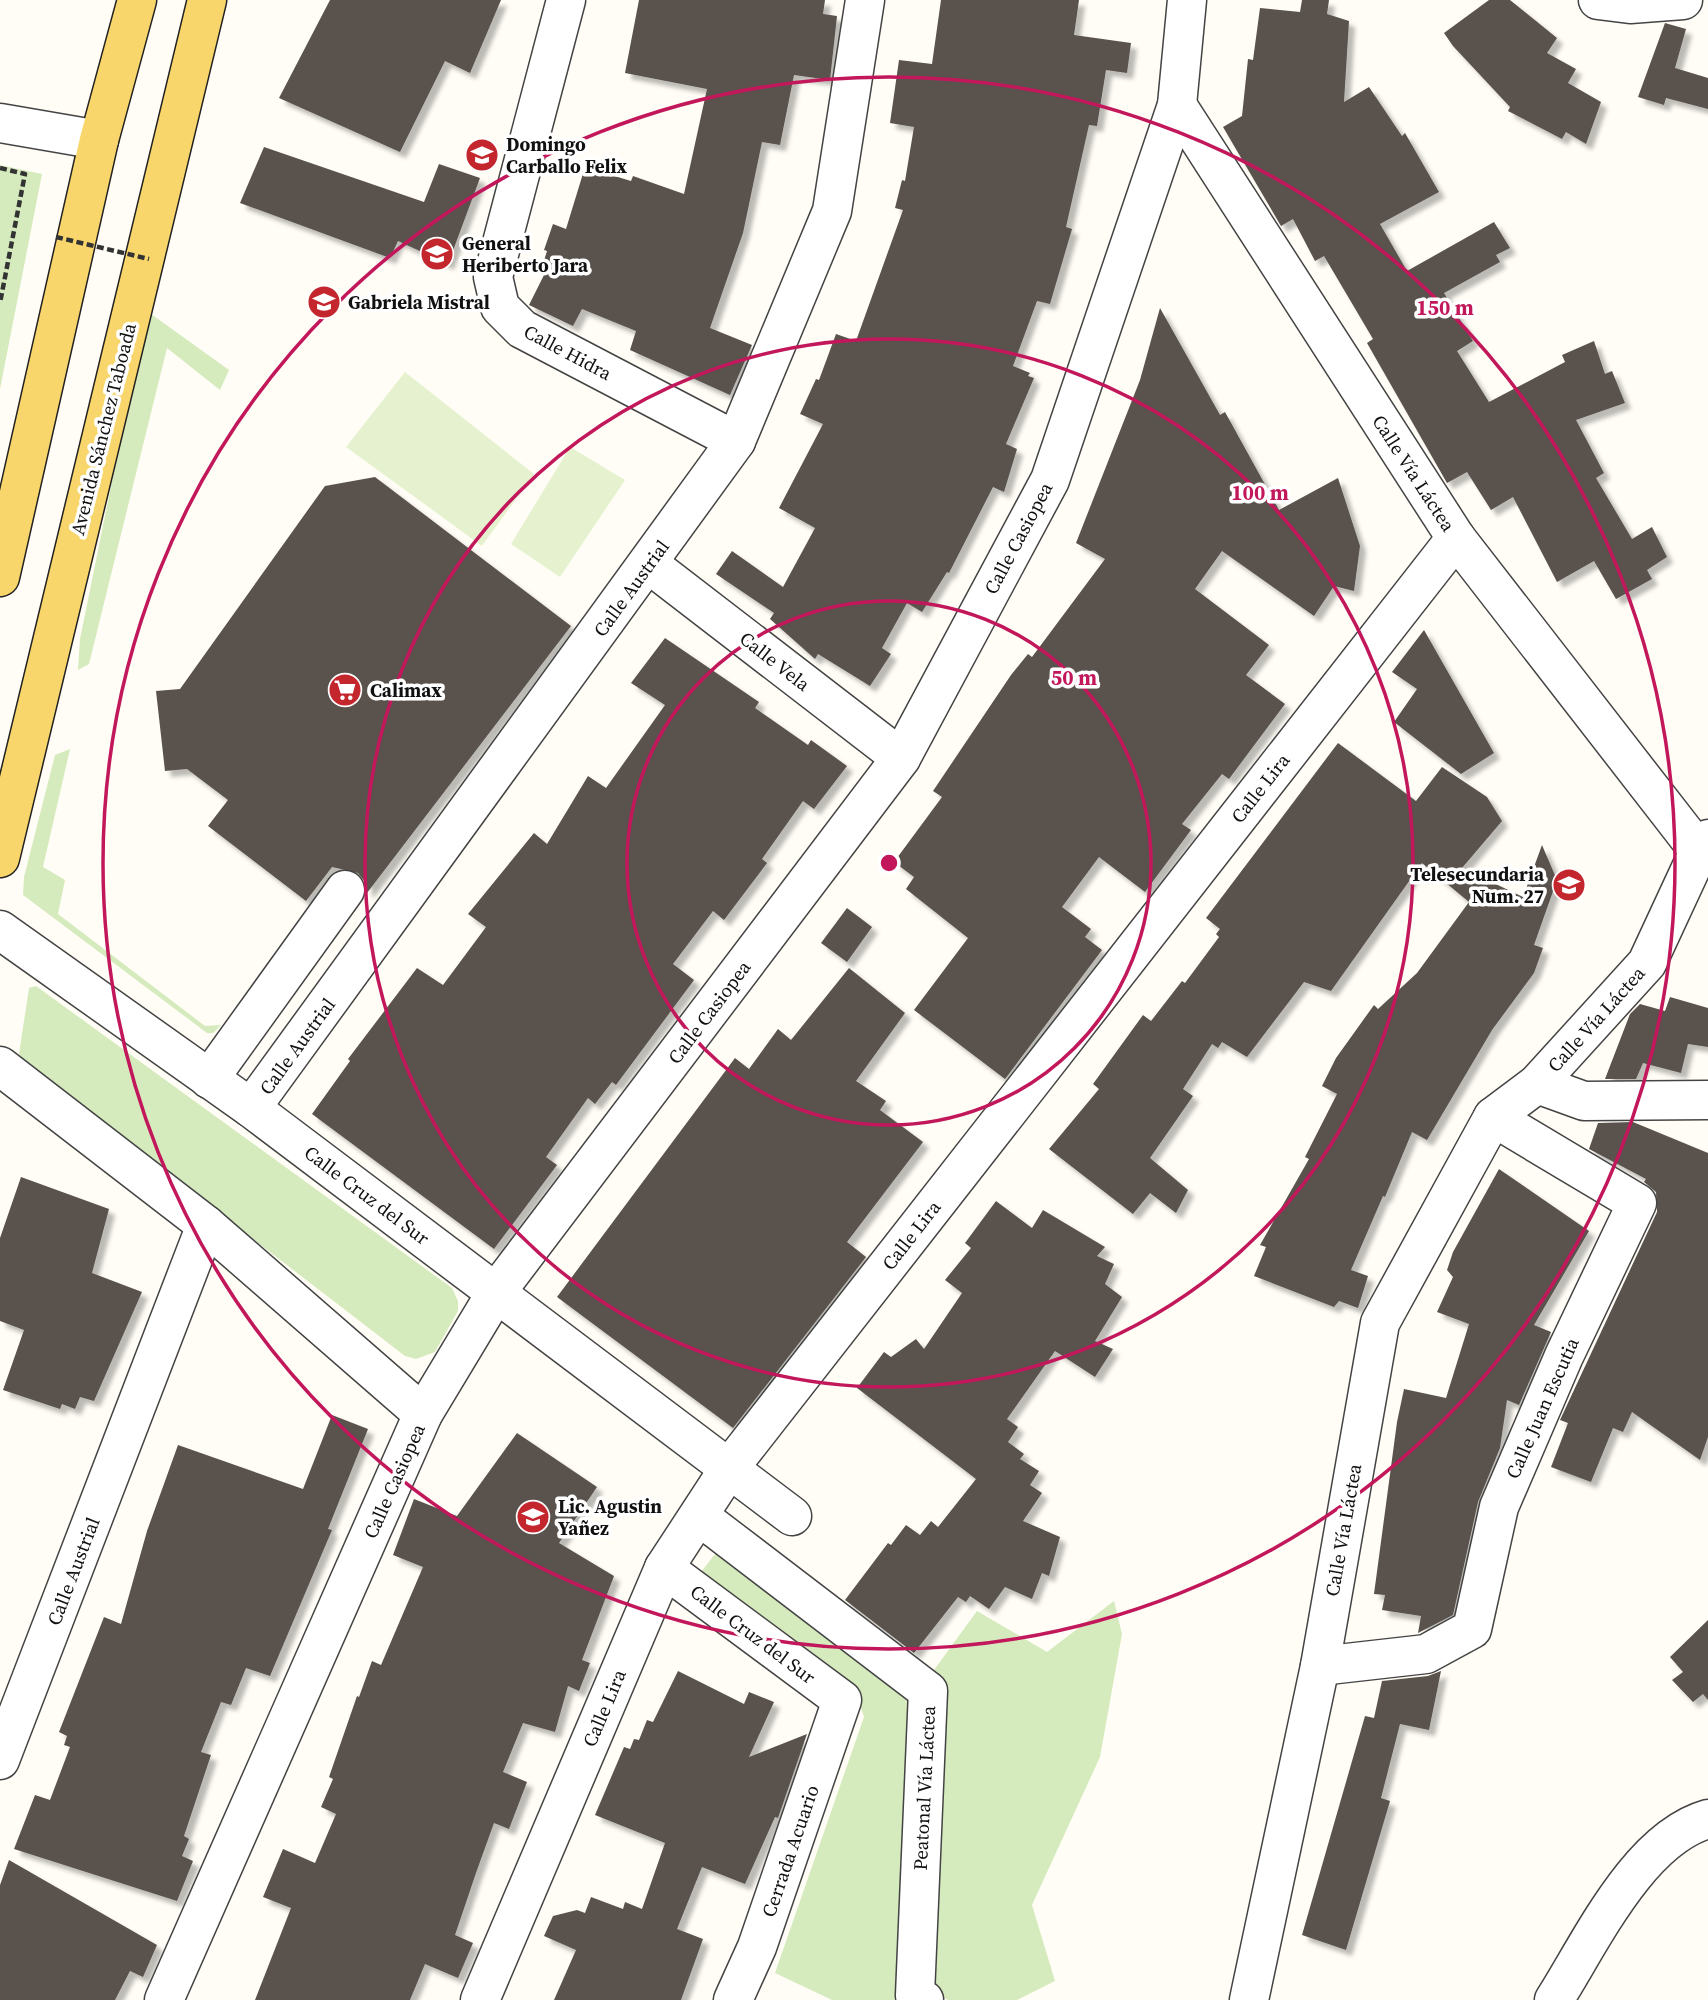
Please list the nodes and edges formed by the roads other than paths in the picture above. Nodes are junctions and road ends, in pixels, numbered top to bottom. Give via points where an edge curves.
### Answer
1 (137, 0) edge
2 (207, 0) edge
3 (566, 0) edge
4 (865, 0) edge
5 (1187, 0) edge
6 (1598, 0) edge
7 (1684, 0) edge
8 (1177, 105) junction
9 (0, 122) edge
10 (99, 140) junction
11 (736, 441) junction
12 (1456, 538) junction
13 (649, 564) junction
14 (0, 577) edge
15 (901, 758) junction
16 (1703, 845) edge
17 (0, 858) edge
18 (345, 890) dead end
19 (0, 930) edge
20 (0, 1066) edge
21 (209, 1079) junction
22 (1537, 1084) junction
23 (1708, 1100) edge
24 (251, 1108) junction
25 (1493, 1117) junction
26 (206, 1224) junction
27 (497, 1292) junction
28 (424, 1413) junction
29 (730, 1467) junction
30 (699, 1516) junction
31 (792, 1516) dead end
32 (664, 1568) junction
33 (1320, 1666) junction
34 (842, 1700) joint
35 (0, 1760) edge
36 (1708, 1819) edge
37 (164, 2000) edge
38 (480, 2000) edge
39 (733, 2000) edge
40 (924, 2000) edge
41 (1249, 2000) edge
42 (1554, 2000) edge

1 - 10 main road
2 - 17 main road, Avenida Sánchez Taboada
3 - 11 street, Calle Hidra via 494,277 500,307 522,329
4 - 11 street, Calle Austrial via 832,211
5 - 8 street, Calle Casiopea
6 - 7 street via 1630,4
8 - 12 street, Calle Vía Láctea
8 - 15 street, Calle Casiopea via 1050,480
9 - 10 street
10 - 14 main road
11 - 13 street, Calle Austrial
12 - 16 street, Calle Vía Láctea
12 - 29 street, Calle Lira
13 - 15 street, Calle Vela
13 - 24 street, Calle Austrial
15 - 27 street, Calle Casiopea
16 - 22 street, Calle Vía Láctea via 1647,963
18 - 21 street
19 - 21 street, Calle Cruz del Sur
20 - 26 street
21 - 24 street, Calle Cruz del Sur
22 - 23 street via 1584,1101
22 - 25 street, Calle Vía Láctea
24 - 27 street, Calle Cruz del Sur
25 - 33 street, Calle Vía Láctea via 1380,1323
25 - 33 street, Calle Juan Escutia via 1637,1203 1499,1507 1472,1629 1426,1654
26 - 28 street
26 - 35 street, Calle Austrial
27 - 28 street, Calle Casiopea
27 - 29 street, Calle Cruz del Sur
28 - 37 street, Calle Casiopea
29 - 30 street, Calle Lira
29 - 31 street, Calle Cruz del Sur
30 - 32 street, Calle Lira
30 - 40 street, Peatonal Vía Láctea via 928,1691 915,1995
32 - 34 street, Calle Cruz del Sur
32 - 38 street, Calle Lira
33 - 41 street, Calle Vía Láctea
34 - 39 street, Cerrada Acuario via 757,1947
36 - 42 street via 1688,1825 1636,1871

